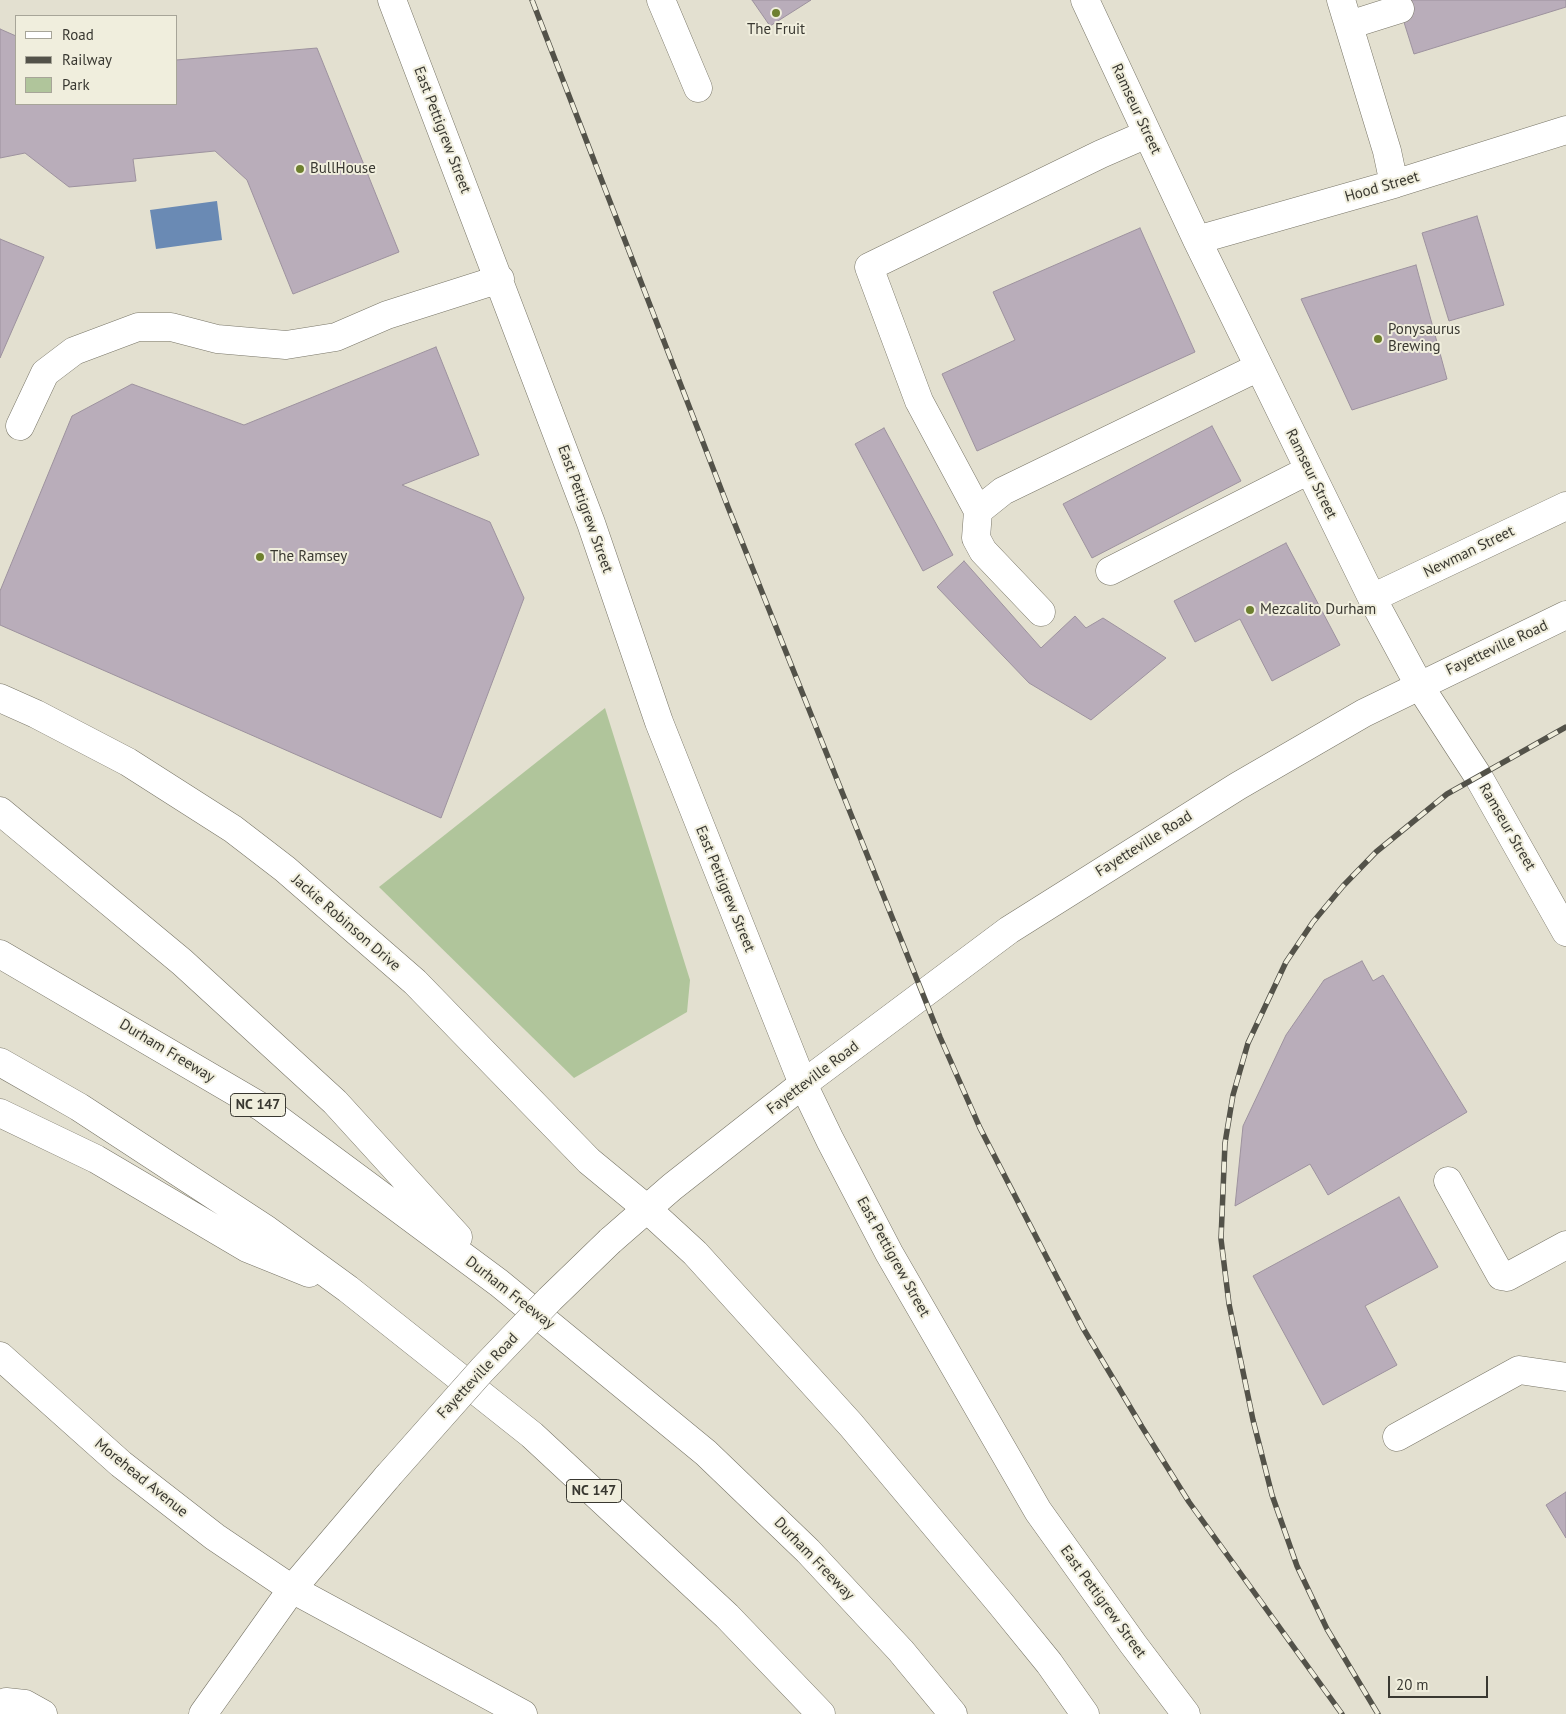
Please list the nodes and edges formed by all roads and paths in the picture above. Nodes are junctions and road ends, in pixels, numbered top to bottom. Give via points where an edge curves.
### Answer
1 (392, 0) edge
2 (662, 0) edge
3 (1085, 0) edge
4 (1400, 9) dead end
5 (1345, 13) edge
6 (698, 88) dead end
7 (1566, 130) edge
8 (1148, 134) junction
9 (1394, 184) junction
10 (1197, 240) junction
11 (500, 279) junction
12 (1259, 368) junction
13 (20, 426) dead end
14 (1309, 470) junction
15 (1566, 506) edge
16 (978, 511) junction
17 (1110, 571) dead end
18 (1372, 598) junction
19 (1041, 612) dead end
20 (1566, 615) edge
21 (1419, 685) junction
22 (0, 698) edge
23 (0, 811) edge
24 (1566, 932) edge
25 (0, 954) edge
26 (0, 1062) edge
27 (803, 1084) junction
28 (0, 1113) edge
29 (1448, 1181) dead end
30 (646, 1208) junction
31 (1566, 1245) edge
32 (499, 1283) junction
33 (348, 1289) junction
34 (0, 1356) edge
35 (1566, 1377) edge
36 (1398, 1437) dead end
37 (292, 1589) junction
38 (0, 1705) edge
39 (43, 1714) edge
40 (203, 1714) edge
41 (523, 1714) edge
42 (821, 1714) edge
43 (953, 1714) edge
44 (1085, 1714) edge
45 (1186, 1714) edge

1 - 11 main road, East Pettigrew Street
2 - 6 main road
3 - 8 main road, Ramseur Street
4 - 5 main road
5 - 9 main road
7 - 9 main road, Hood Street
8 - 10 main road, Ramseur Street
8 - 16 main road via 869,267 919,401
9 - 10 main road, Hood Street
10 - 12 main road, Ramseur Street
11 - 13 main road via 387,315 336,338 286,345 217,339 171,328 138,328 74,351 45,373
11 - 27 main road, East Pettigrew Street via 592,524 659,722
12 - 14 main road, Ramseur Street
12 - 16 main road via 1003,491
14 - 17 main road
14 - 18 main road, Ramseur Street
15 - 18 main road, Newman Street
16 - 19 main road via 976,538 983,551
18 - 21 main road, Ramseur Street
20 - 21 main road, Fayetteville Road
21 - 24 main road, Ramseur Street via 1478,776
21 - 27 main road, Fayetteville Road via 1238,786 1009,930
22 - 30 main road, Jackie Robinson Drive via 144,772 233,830 285,870 414,982 589,1161
23 - 32 main road via 182,962 335,1102
25 - 32 main road, Durham Freeway / NC 147 via 263,1108
26 - 33 main road, NC 147 via 79,1107 185,1176
27 - 30 main road, Fayetteville Road
27 - 45 main road, East Pettigrew Street via 889,1253 1038,1511
28 - 33 main road via 96,1159 247,1248
29 - 31 main road via 1501,1276 1507,1277
30 - 37 main road, Fayetteville Road, bridge via 550,1299 482,1370
30 - 44 main road, Jackie Robinson Drive via 695,1253 851,1425 1049,1663
32 - 43 main road, Durham Freeway / NC 147 via 706,1452 808,1551 901,1651
33 - 42 main road, NC 147 via 532,1435 727,1616
34 - 37 main road, Morehead Avenue via 121,1464 215,1537
35 - 36 main road via 1519,1370
37 - 40 main road, Fayetteville Road
37 - 41 main road, Morehead Avenue
38 - 39 main road via 6,1702 25,1704

